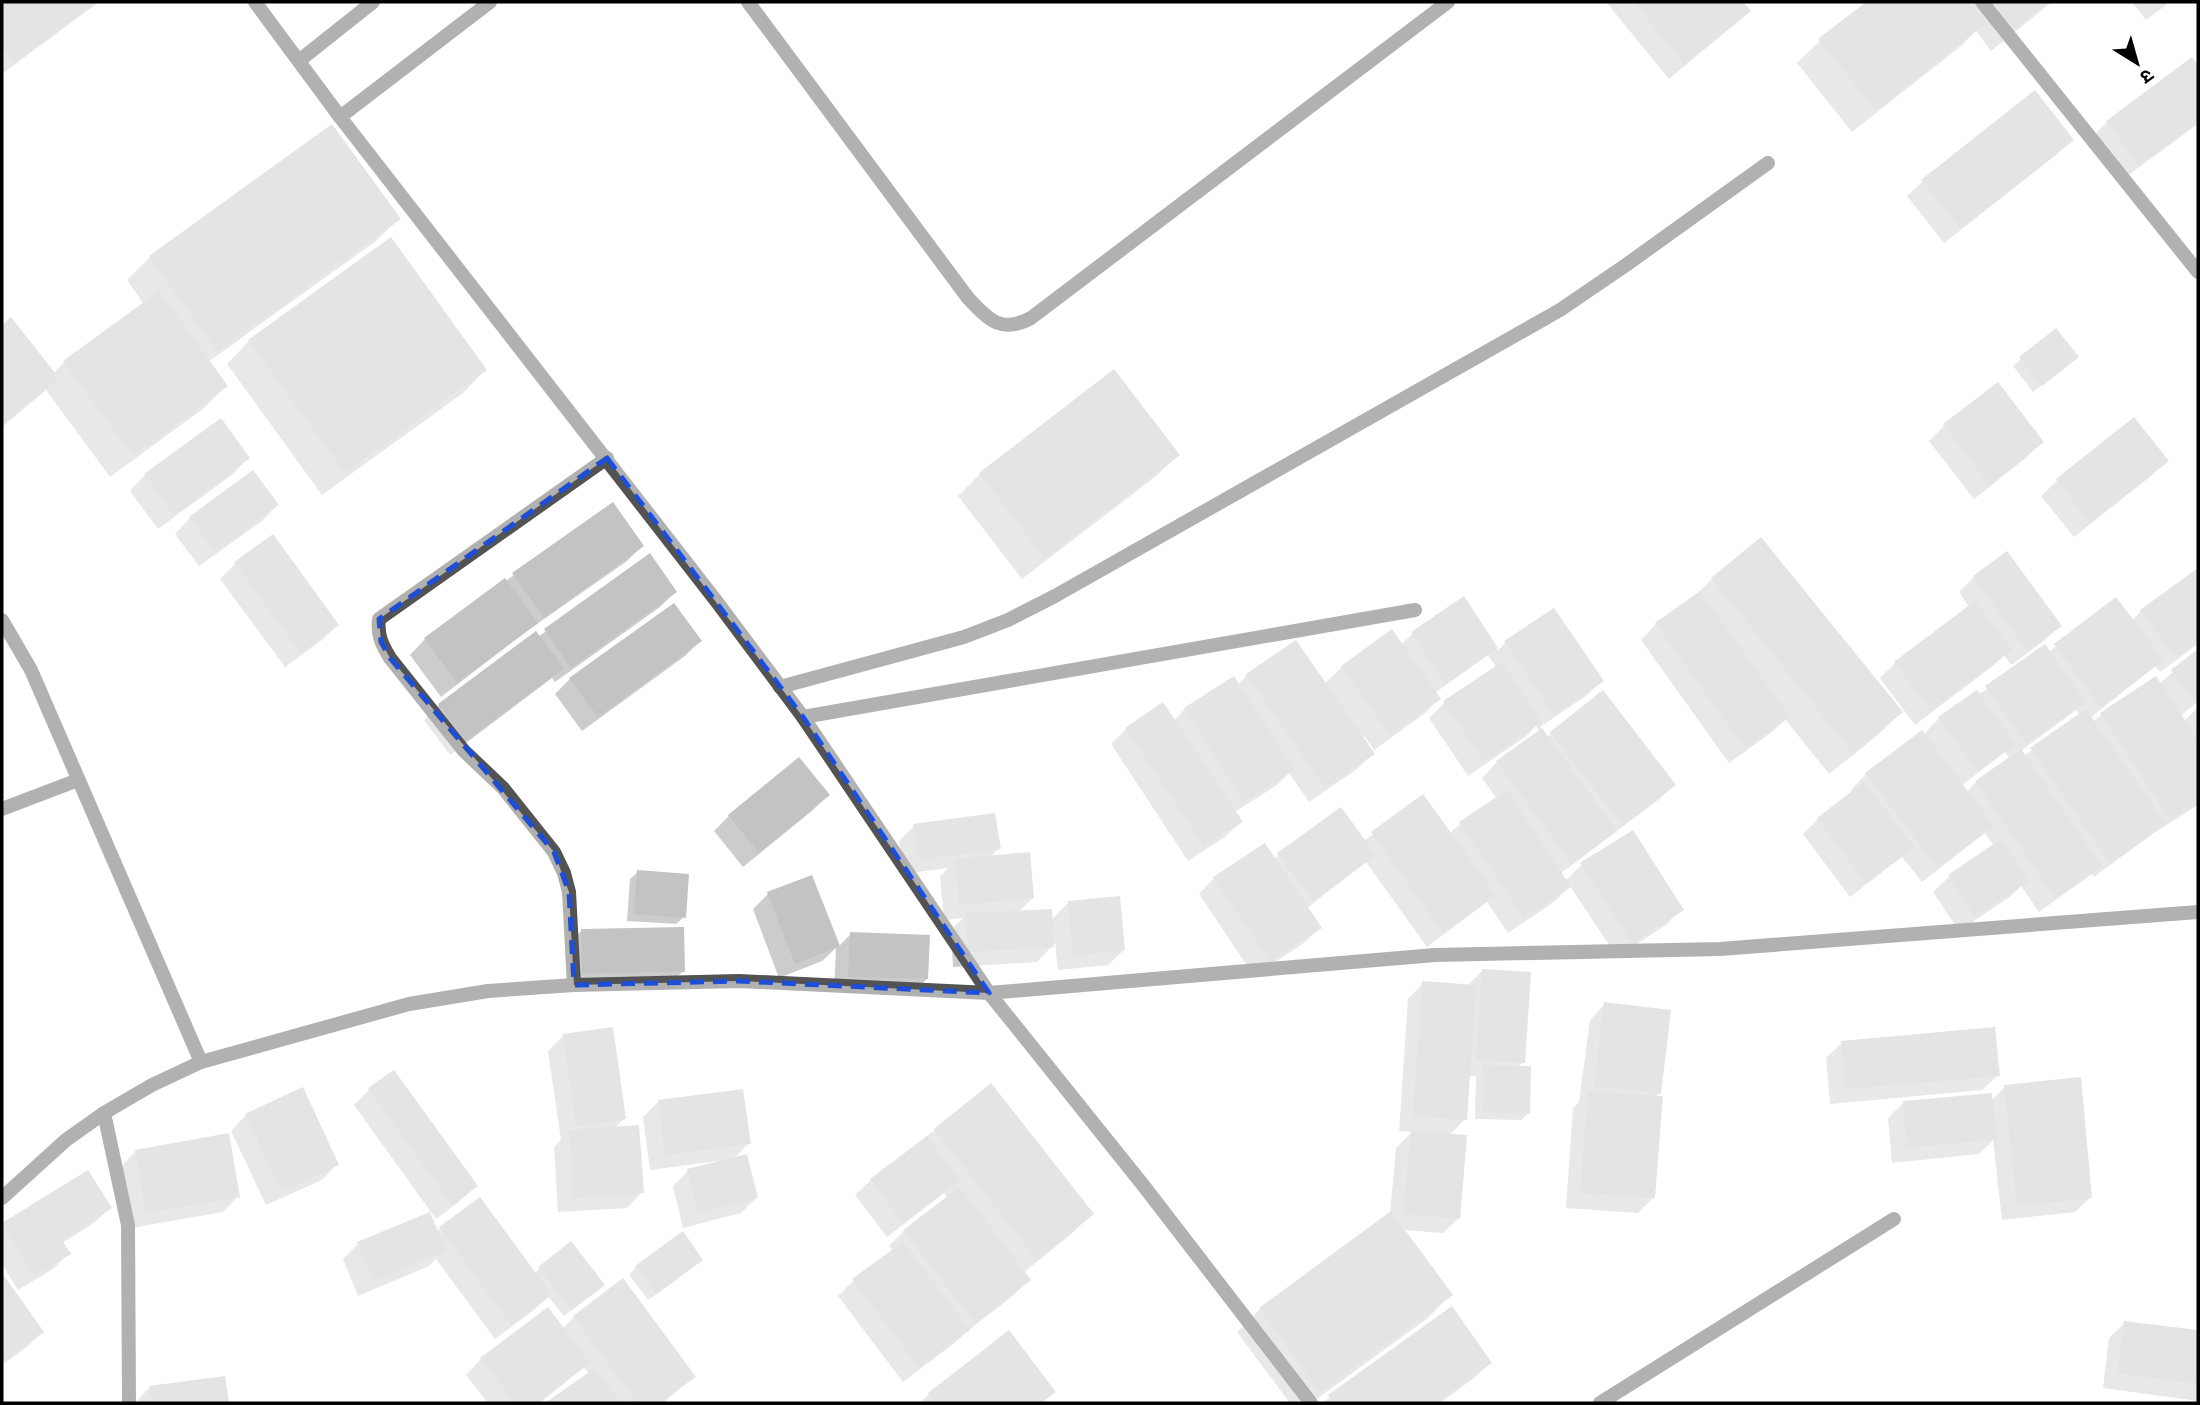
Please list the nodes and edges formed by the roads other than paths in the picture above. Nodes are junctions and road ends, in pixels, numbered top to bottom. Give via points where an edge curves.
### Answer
1 (255, 2) edge
2 (373, 2) edge
3 (491, 2) edge
4 (748, 2) edge
5 (1448, 2) edge
6 (1982, 2) edge
7 (300, 60) junction
8 (340, 117) junction
9 (1768, 163) dead end
10 (2198, 272) edge
11 (607, 458) junction
12 (1415, 610) dead end
13 (2, 620) edge
14 (779, 687) junction
15 (803, 718) junction
16 (78, 780) junction
17 (2, 809) edge
18 (2198, 912) edge
19 (574, 985) junction
20 (989, 993) junction
21 (201, 1062) junction
22 (104, 1113) junction
23 (2, 1198) edge
24 (1894, 1219) dead end
25 (129, 1403) edge
26 (1311, 1403) edge
27 (1600, 1403) edge

1 - 7 street
2 - 7 street
3 - 8 street
4 - 5 street via 968,298 993,322 1006,326 1031,318
6 - 10 street
7 - 8 street
8 - 11 street
9 - 14 street via 1560,310 1055,596 964,637
11 - 14 street
11 - 19 street via 379,620 378,629 390,658 464,751 503,788 554,852 569,892
12 - 15 street
13 - 16 street via 32,670
14 - 15 street
15 - 20 street
16 - 17 street
16 - 21 street
18 - 20 street via 1720,949 1435,956
19 - 20 street via 739,981
19 - 21 street via 488,991 409,1004
20 - 26 street
21 - 22 street
22 - 23 street via 66,1140
22 - 25 street via 128,1225
24 - 27 street

